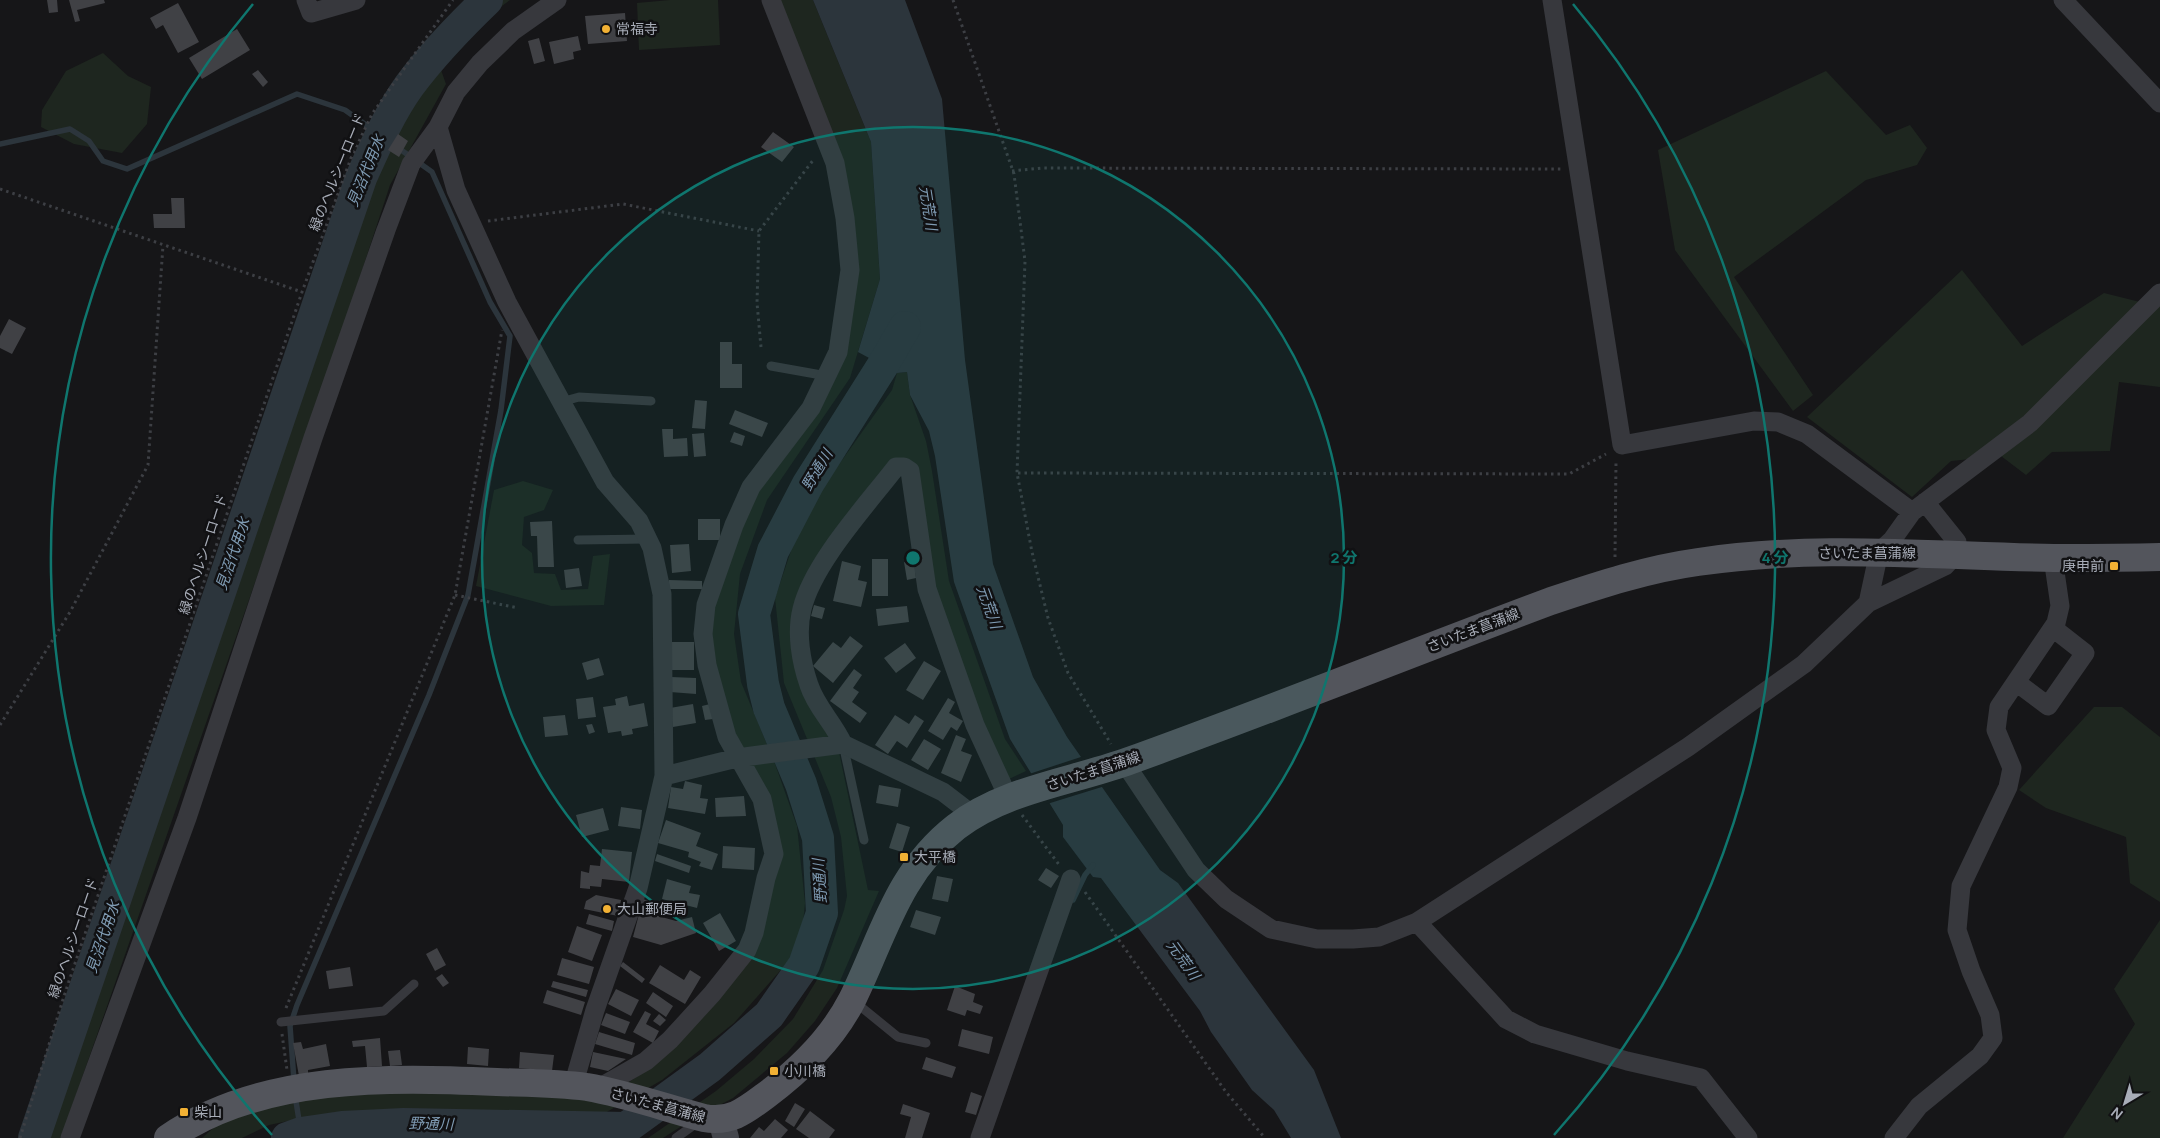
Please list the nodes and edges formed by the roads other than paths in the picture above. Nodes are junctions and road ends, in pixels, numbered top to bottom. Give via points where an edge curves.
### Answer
1 (306, 0) edge
2 (356, 0) edge
3 (558, 0) edge
4 (770, 0) edge
5 (1552, 0) edge
6 (2062, 0) edge
7 (2160, 103) edge
8 (438, 128) junction
9 (2160, 293) edge
10 (771, 366) dead end
11 (826, 376) junction
12 (651, 401) dead end
13 (561, 402) junction
14 (1919, 507) junction
15 (648, 539) junction
16 (578, 540) dead end
17 (1879, 552) junction
18 (1957, 554) junction
19 (2160, 557) edge
20 (2053, 558) junction
21 (1868, 603) junction
22 (2053, 628) junction
23 (2016, 682) junction
24 (840, 743) junction
25 (738, 758) junction
26 (1120, 764) junction
27 (664, 776) junction
28 (1013, 797) junction
29 (973, 816) junction
30 (864, 840) dead end
31 (1071, 879) road end
32 (1417, 922) junction
33 (414, 984) dead end
34 (852, 1000) junction
35 (283, 1021) road end
36 (926, 1043) dead end
37 (593, 1089) junction
38 (713, 1123) edge
39 (70, 1138) edge
40 (168, 1138) edge
41 (676, 1138) edge
42 (980, 1138) edge
43 (1748, 1138) edge
44 (1894, 1138) edge

1 - 2 street via 311,13
3 - 8 street via 513,31 480,63 456,92
4 - 11 street via 835,163 845,218 850,270 838,352
5 - 14 street via 1622,445 1754,422 1778,422 1806,434
6 - 7 street
8 - 13 street via 456,190 507,302
8 - 39 street via 412,164 386,230 310,447 188,818
9 - 14 street via 2030,423
10 - 11 lane
11 - 25 street via 811,408 751,487 730,533 706,605 703,634 707,665 727,737
12 - 13 lane via 580,397
13 - 15 street via 605,482 639,521
14 - 17 street
14 - 18 street via 1957,542
15 - 16 lane
15 - 27 street via 662,594
17 - 18 main road, さいたま菖蒲線
17 - 21 street
17 - 26 main road, さいたま菖蒲線 via 1754,555 1698,562 1613,580
18 - 20 main road, さいたま菖蒲線
18 - 21 street via 1945,566
19 - 20 main road, さいたま菖蒲線
20 - 22 street via 2060,606
21 - 32 street via 1804,664 1688,747
22 - 23 street
22 - 23 street via 2085,652 2080,660 2048,706
23 - 44 street via 1999,707 1996,730 2012,768 2008,787 1961,886 1957,930 1990,1015 1993,1038 1980,1056 1919,1106
24 - 25 street
24 - 28 street via 838,732 818,708 809,685 802,660 801,611 808,591 831,552 896,467 904,467 910,471 927,589 975,725
24 - 29 street via 943,792
24 - 30 lane
25 - 27 street
25 - 37 street via 762,799 774,854 754,933 746,950 712,994 670,1040 646,1062
26 - 28 main road, さいたま菖蒲線
26 - 32 street via 1196,870 1226,898 1271,929 1317,939 1353,939 1379,937
27 - 37 street via 638,888 595,1010
28 - 29 main road, さいたま菖蒲線
29 - 34 main road, さいたま菖蒲線 via 943,838 906,882 889,913
31 - 42 street
32 - 43 street via 1506,1018 1535,1034 1627,1061 1701,1078
33 - 35 lane via 384,1011
34 - 36 lane via 898,1038
34 - 38 main road, さいたま菖蒲線 via 829,1034 798,1069 742,1113
37 - 38 main road, さいたま菖蒲線
37 - 40 main road, さいたま菖蒲線 via 454,1080 399,1080 294,1090 250,1098 220,1109 191,1122
38 - 41 lane

